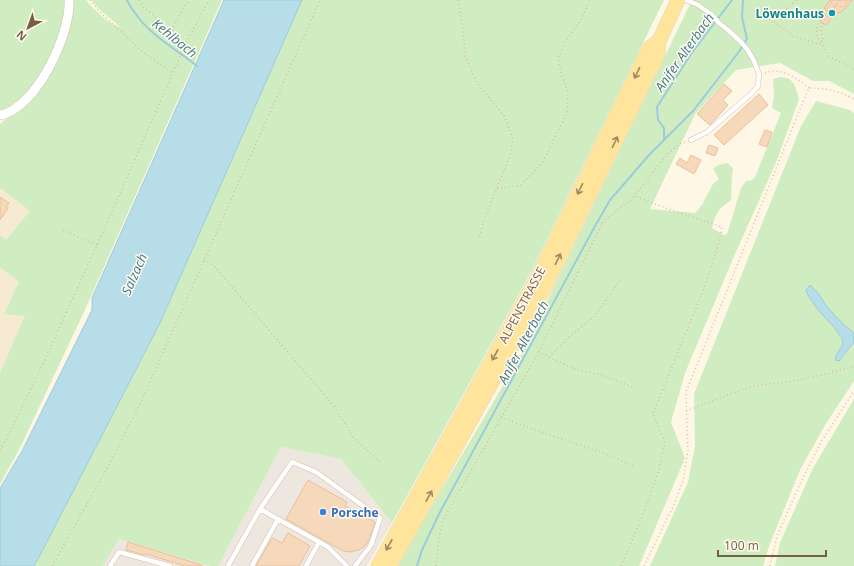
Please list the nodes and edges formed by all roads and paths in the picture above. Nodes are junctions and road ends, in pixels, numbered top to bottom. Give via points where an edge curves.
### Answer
1 (69, 0) edge
2 (90, 0) edge
3 (139, 0) edge
4 (190, 0) edge
5 (209, 0) edge
6 (320, 0) edge
7 (458, 0) edge
8 (590, 0) edge
9 (678, 0) edge
10 (686, 0) edge
11 (796, 0) edge
12 (840, 0) edge
13 (848, 0) edge
14 (836, 5) junction
15 (832, 10) junction
16 (827, 11) dead end
17 (170, 34) junction
18 (659, 41) junction
19 (822, 42) junction
20 (186, 43) junction
21 (854, 69) edge
22 (173, 73) junction
23 (759, 74) junction
24 (809, 88) junction
25 (854, 99) edge
26 (0, 115) edge
27 (691, 140) joint
28 (497, 189) junction
29 (635, 196) junction
30 (64, 230) dead end
31 (479, 238) dead end
32 (97, 245) junction
33 (204, 260) junction
34 (621, 279) dead end
35 (538, 352) junction
36 (549, 357) junction
37 (854, 367) edge
38 (635, 388) dead end
39 (854, 391) edge
40 (686, 411) junction
41 (501, 417) junction
42 (0, 450) edge
43 (380, 463) dead end
44 (632, 466) dead end
45 (260, 509) junction
46 (278, 519) junction
47 (319, 542) junction
48 (52, 566) edge
49 (110, 566) edge
50 (170, 566) edge
51 (228, 566) edge
52 (252, 566) edge
53 (306, 566) edge
54 (347, 566) edge
55 (355, 566) edge
56 (378, 566) edge
57 (390, 566) edge
58 (436, 566) edge
59 (621, 566) edge
60 (644, 566) edge
61 (770, 566) edge

1 - 26 street via 67,26 43,78 21,103
2 - 22 path via 144,53
3 - 17 path
4 - 17 path
5 - 20 path
6 - 33 path
7 - 28 path via 466,58 477,83 505,117 513,140 510,156
8 - 28 path via 558,58 568,94 567,113 546,156 521,186
9 - 18 main road, ALPENSTRASSE
10 - 23 lane via 711,14 740,41 754,61
11 - 19 path via 773,21 793,36 818,44
12 - 14 path
13 - 14 path via 845,6
14 - 15 path
14 - 15 path via 831,2 827,7
15 - 19 path via 821,28
16 - 19 path via 819,21 816,32 816,37
17 - 20 path
18 -> 56 main road, ALPENSTRASSE via 649,48 537,278
57 -> 18 main road, ALPENSTRASSE via 547,283 658,54
19 - 21 path via 828,56
20 - 22 path
22 - 32 path
23 - 24 path via 772,70 783,72
23 - 27 lane via 758,86 752,94 707,132
24 - 25 path via 844,93
24 - 40 path via 686,392
27 - 29 path via 679,144 664,158
28 - 31 path
29 - 35 path via 604,220
29 - 59 path via 722,227 704,288 653,414 665,442 660,466
30 - 32 path
32 - 42 path
33 - 43 path via 214,266 333,405 353,437
33 - 48 path via 145,393 108,467
34 - 36 path via 594,317
35 - 36 path
35 - 41 path
36 - 38 path via 574,369 602,375
37 - 40 path via 793,381 752,386
39 - 61 path via 821,442 799,486 777,536
40 - 60 path via 688,450 684,480
41 - 44 path via 604,453
41 - 58 path via 443,520
45 - 46 lane
45 - 51 lane
45 - 55 lane via 292,462 316,472 380,518 371,545
46 - 47 lane
46 - 52 lane
47 - 53 lane
47 - 54 lane via 328,547
49 - 50 lane via 119,552

